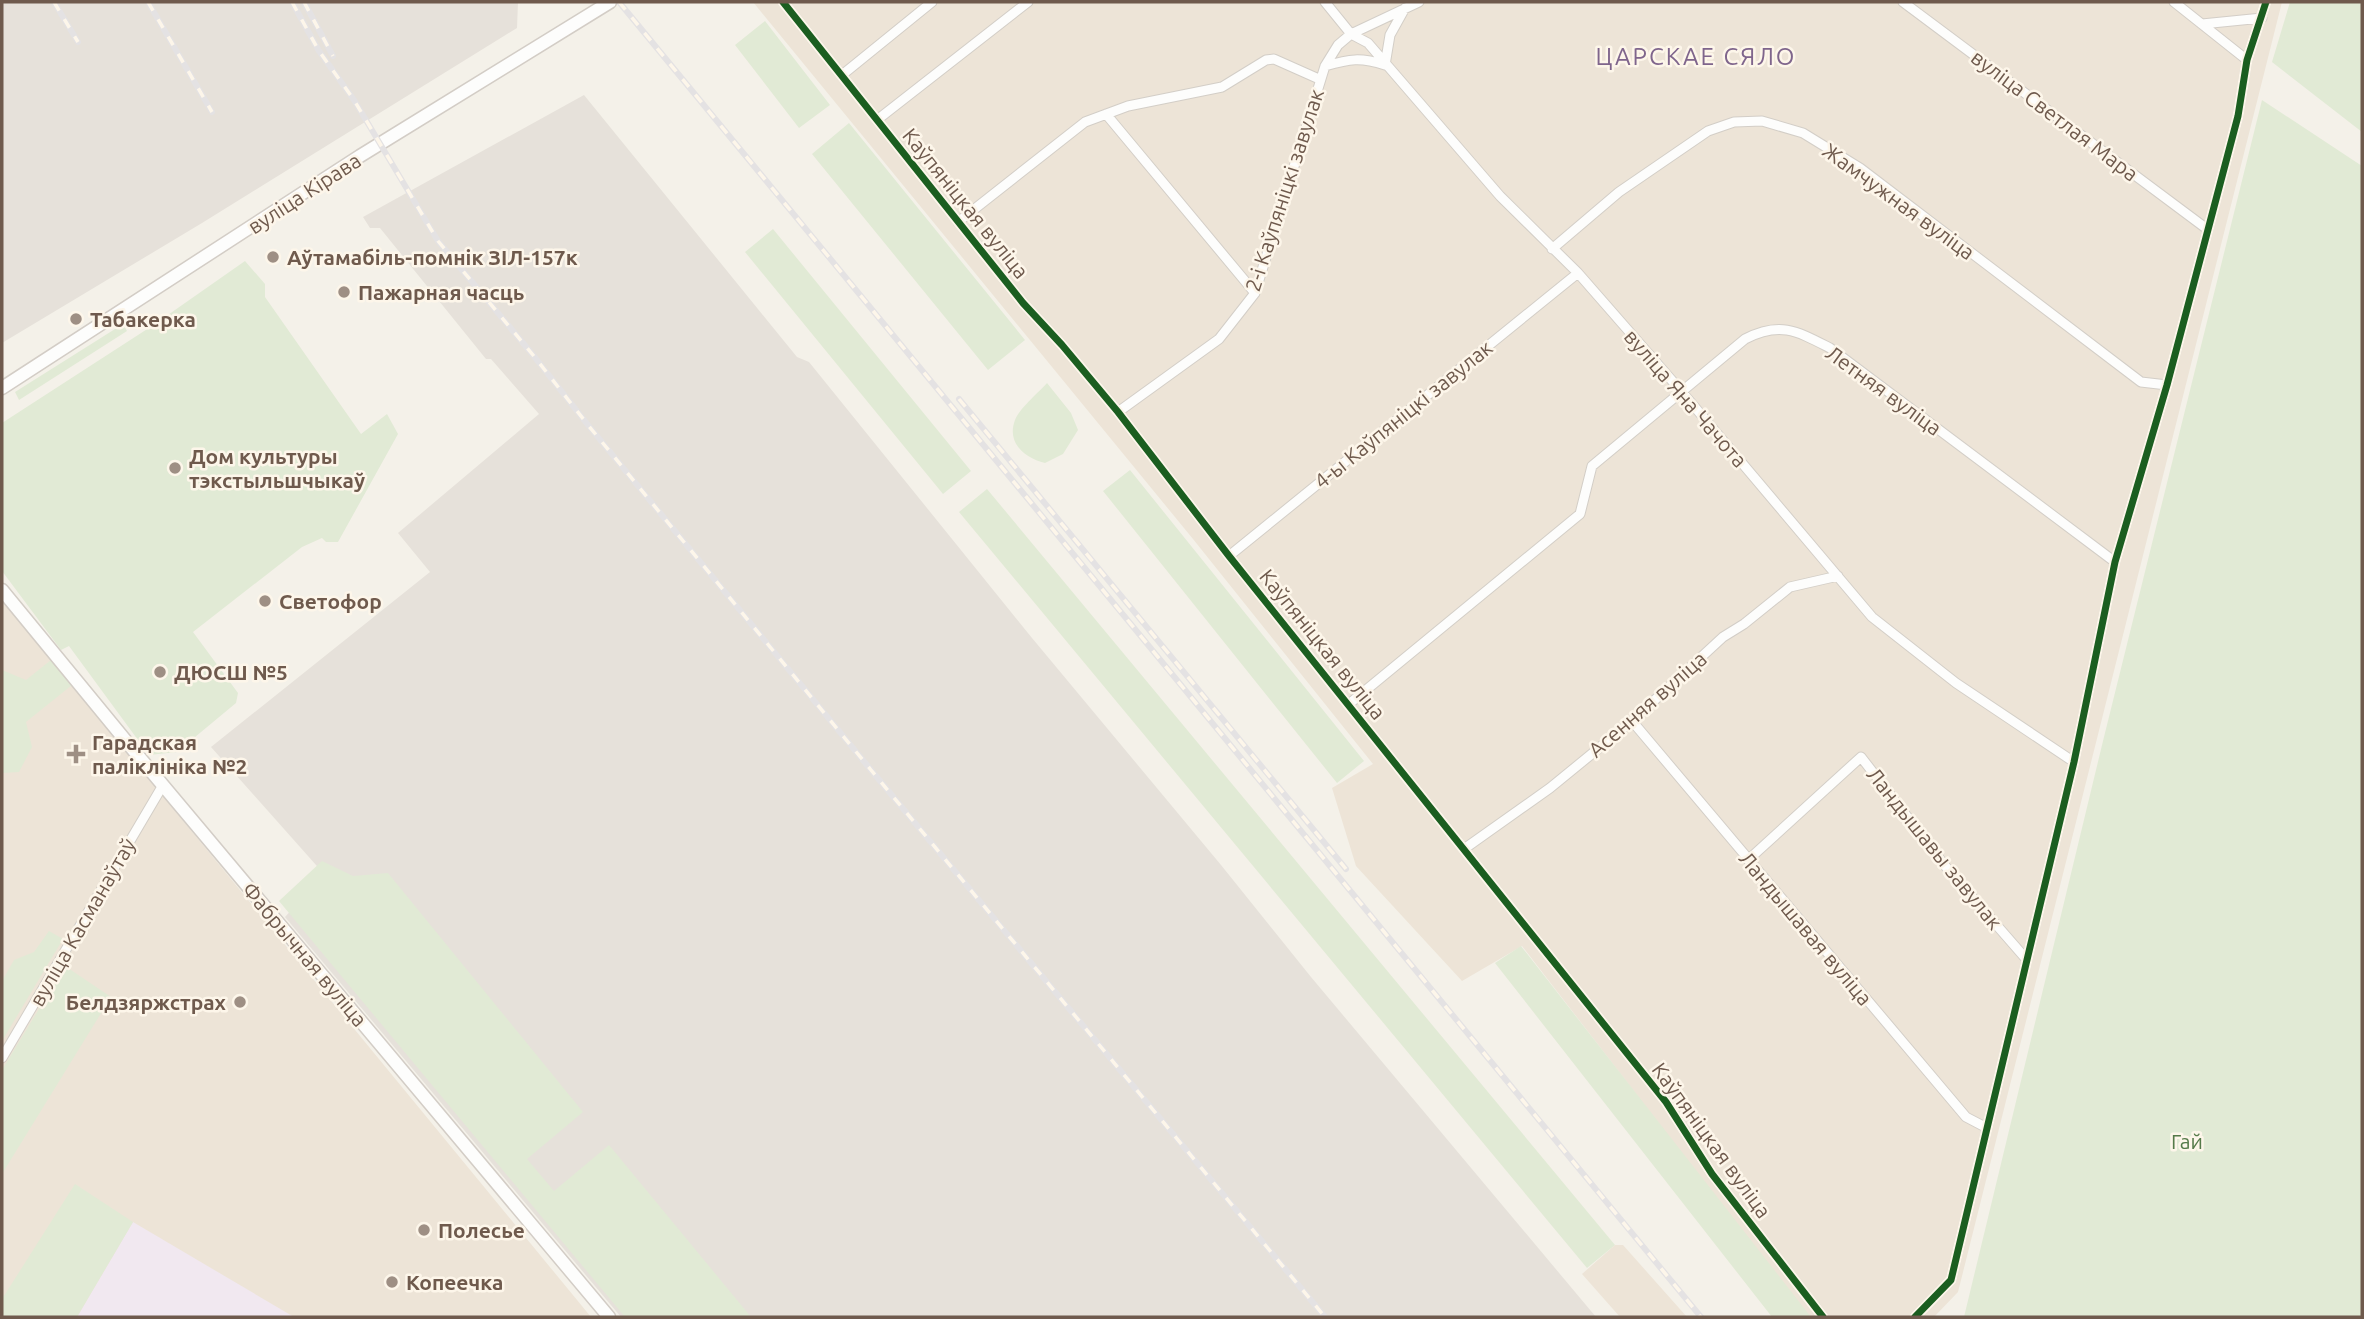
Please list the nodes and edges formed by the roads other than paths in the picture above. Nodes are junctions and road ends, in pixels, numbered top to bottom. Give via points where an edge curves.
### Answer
1 (610, 2) edge
2 (783, 2) edge
3 (932, 2) edge
4 (1028, 2) edge
5 (1325, 2) edge
6 (1419, 2) edge
7 (1903, 2) edge
8 (2174, 2) edge
9 (2266, 2) edge
10 (1406, 6) junction
11 (2262, 18) junction
12 (2202, 24) junction
13 (1351, 34) junction
14 (2247, 60) junction
15 (1385, 65) junction
16 (1325, 66) junction
17 (842, 75) junction
18 (1320, 79) junction
19 (1106, 114) junction
20 (877, 120) junction
21 (958, 222) junction
22 (2207, 229) junction
23 (1552, 249) junction
24 (1577, 273) junction
25 (1255, 293) junction
26 (2167, 384) junction
27 (2, 388) edge
28 (1682, 392) junction
29 (1118, 412) junction
30 (1229, 556) junction
31 (2115, 562) junction
32 (1838, 576) junction
33 (2, 590) edge
34 (1349, 704) junction
35 (1632, 721) junction
36 (2074, 762) junction
37 (163, 785) junction
38 (1464, 849) junction
39 (1748, 860) junction
40 (2027, 960) junction
41 (2, 1058) edge
42 (1987, 1128) junction
43 (609, 1317) edge
44 (1823, 1317) edge
45 (1915, 1317) edge

1 - 27 main road, вуліца Кірава via 360,156
2 - 17 street, Каўпяніцкая вуліца
3 - 17 street
4 - 20 street
5 - 13 street, вуліца Яна Чачота
6 - 10 street, 2-і Каўпяніцкі завулак
7 - 22 street, вуліца Светлая Мара
8 - 12 street
9 - 11 street
10 - 13 street, 2-і Каўпяніцкі завулак
10 - 15 street via 1390,35
11 - 12 street
11 - 14 street
12 - 14 street
13 - 15 street, вуліца Яна Чачота via 1368,43
13 - 16 street, 2-і Каўпяніцкі завулак
14 - 22 street via 2238,116
15 - 16 street via 1366,58
15 - 23 street, вуліца Яна Чачота
16 - 18 street, 2-і Каўпяніцкі завулак
17 - 20 street, Каўпяніцкая вуліца
18 - 19 street via 1274,59 1222,87
18 - 25 street, 2-і Каўпяніцкі завулак
19 - 21 street via 1085,122
19 - 25 street
20 - 21 street, Каўпяніцкая вуліца
21 - 29 street, Каўпяніцкая вуліца
22 - 26 street
23 - 24 street, вуліца Яна Чачота
23 - 26 street, Жамчужная вуліца via 1619,192 1708,131 1734,122 1762,121 1804,133 1860,168 2141,382
24 - 28 street, вуліца Яна Чачота
24 - 30 street, 4-ы Каўпяніцкі завулак
25 - 29 street, 2-і Каўпяніцкі завулак via 1219,339
26 - 31 street
28 - 31 street, Летняя вуліца via 1745,339 1763,330 1782,327 1809,337 1830,348
28 - 32 street, вуліца Яна Чачота
28 - 34 street, Летняя вуліца via 1592,466 1580,514
29 - 30 street, Каўпяніцкая вуліца
30 - 34 street, Каўпяніцкая вуліца
31 - 36 street
32 - 35 street, Асенняя вуліца via 1790,587 1723,637
32 - 36 street, вуліца Яна Чачота via 1872,617 1956,683
33 - 37 main road, Фабрычная вуліца
34 - 38 street, Каўпяніцкая вуліца
35 - 38 street, Асенняя вуліца via 1550,788
35 - 39 street, Ландышавая вуліца
36 - 40 street
37 - 41 street, вуліца Касманаўтаў
37 - 43 main road, Фабрычная вуліца
38 - 44 street, Каўпяніцкая вуліца via 1666,1102 1712,1174
39 - 40 street, Ландышавы завулак via 1861,757 1946,867
39 - 42 street, Ландышавая вуліца via 1966,1117
40 - 42 street
42 - 45 street via 1951,1280

